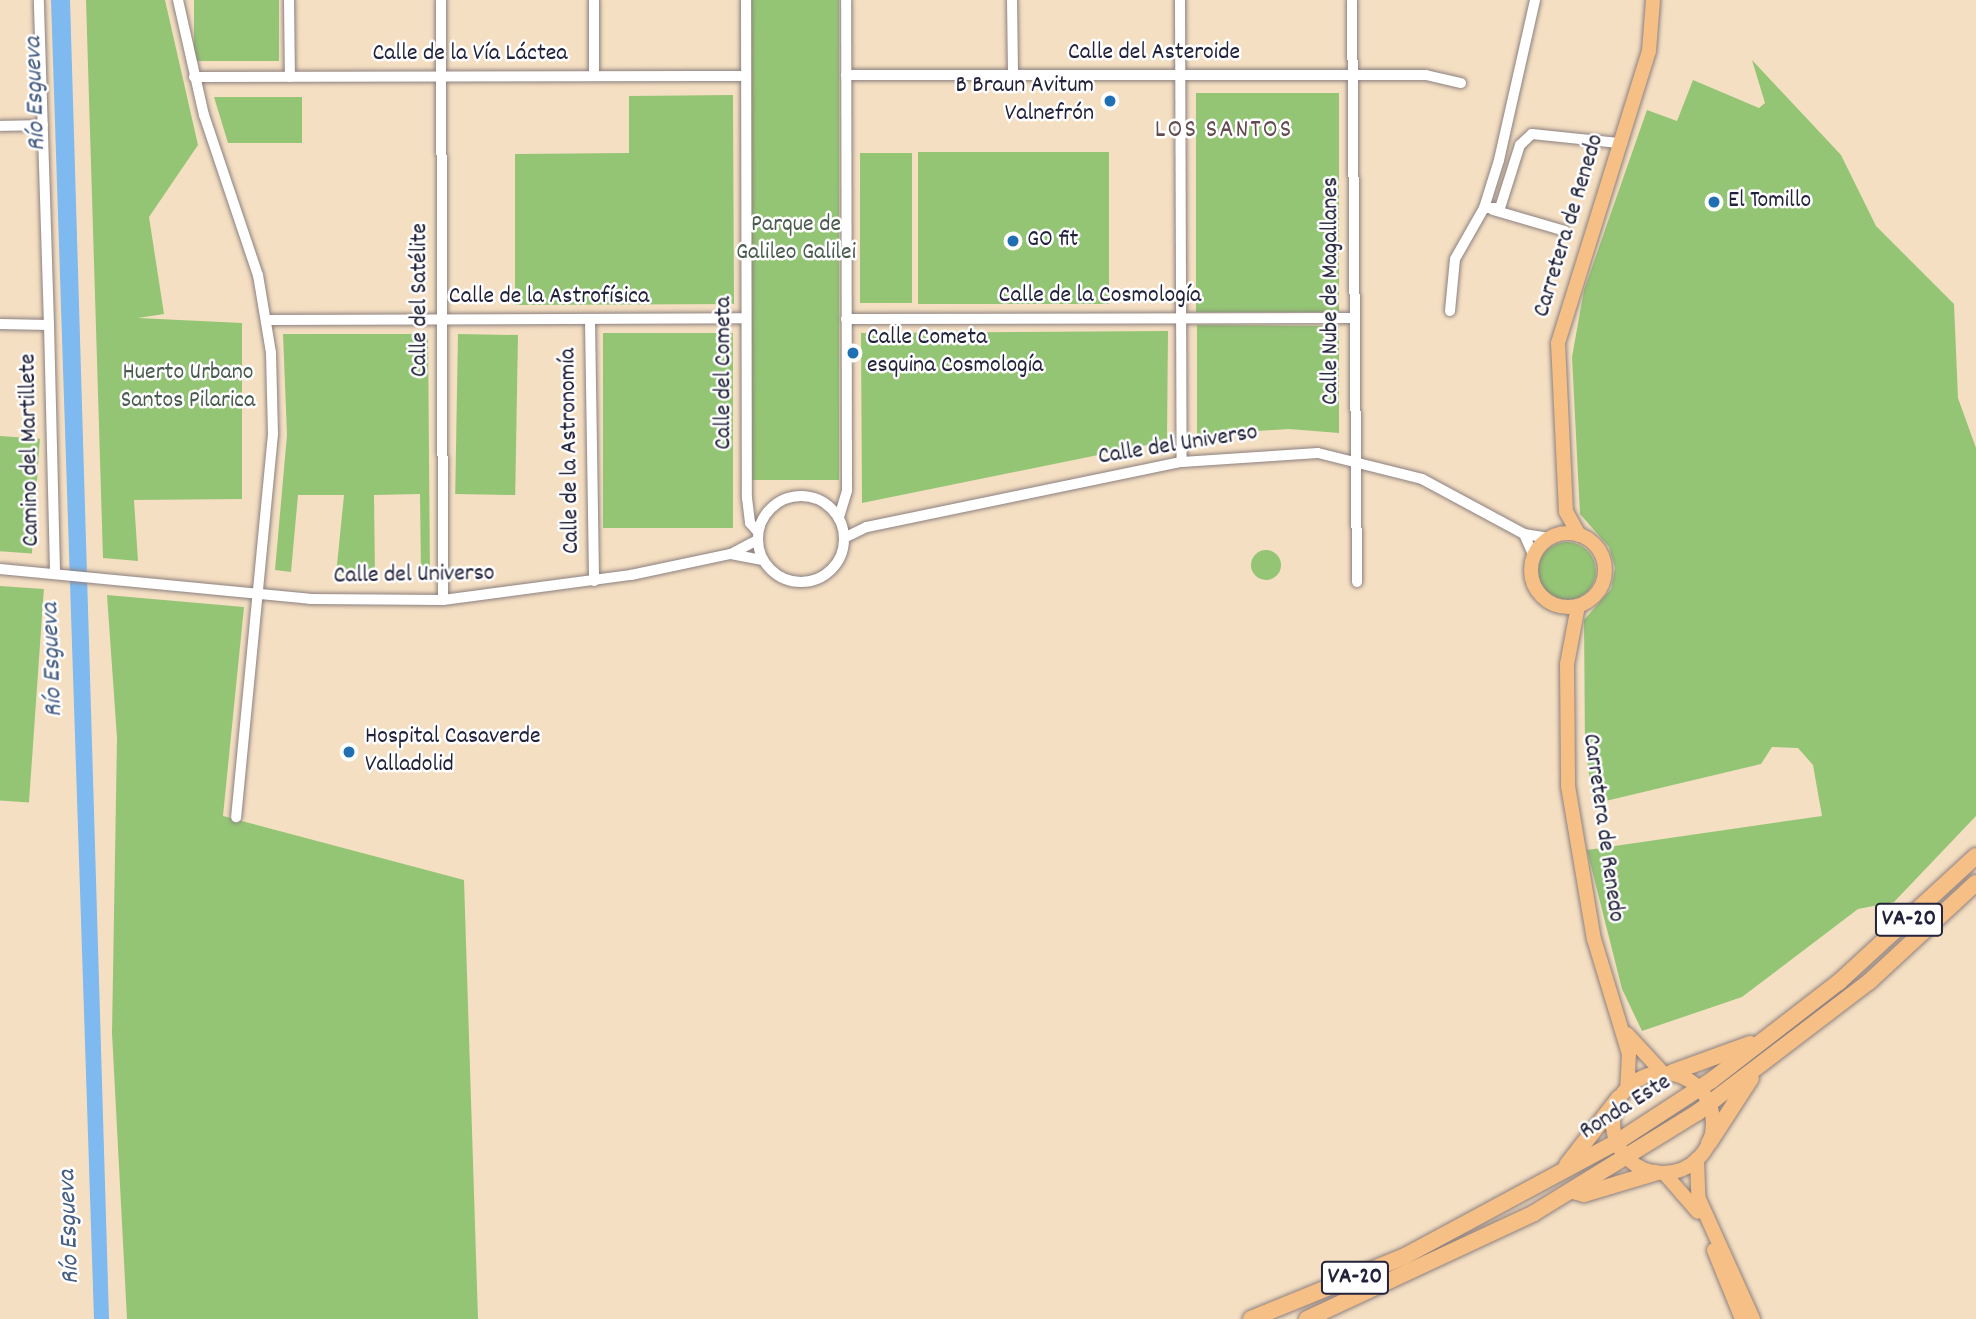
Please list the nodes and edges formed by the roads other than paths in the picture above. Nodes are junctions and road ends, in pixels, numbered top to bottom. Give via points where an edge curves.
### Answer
1 (39, 0) edge
2 (178, 0) edge
3 (289, 0) edge
4 (441, 0) edge
5 (594, 0) edge
6 (746, 0) edge
7 (846, 0) edge
8 (1012, 0) edge
9 (1180, 0) edge
10 (1352, 0) edge
11 (1535, 0) edge
12 (1653, 0) edge
13 (594, 75) junction
14 (846, 75) junction
15 (1013, 75) junction
16 (1180, 75) junction
17 (1352, 75) junction
18 (441, 76) junction
19 (745, 76) junction
20 (194, 77) junction
21 (290, 77) junction
22 (1461, 83) dead end
23 (43, 125) junction
24 (0, 126) edge
25 (1619, 143) junction
26 (1488, 209) junction
27 (1565, 231) dead end
28 (1450, 312) dead end
29 (746, 318) junction
30 (1181, 318) junction
31 (1353, 318) junction
32 (442, 319) junction
33 (846, 319) junction
34 (267, 320) junction
35 (590, 321) junction
36 (0, 324) edge
37 (49, 325) junction
38 (1354, 457) junction
39 (1182, 462) junction
40 (1566, 512) junction
41 (840, 521) junction
42 (867, 527) junction
43 (1524, 534) junction
44 (1579, 535) junction
45 (757, 536) junction
46 (1553, 536) junction
47 (844, 538) junction
48 (731, 554) junction
49 (1534, 556) junction
50 (762, 559) junction
51 (0, 569) edge
52 (58, 575) junction
53 (594, 581) junction
54 (1357, 582) dead end
55 (258, 594) junction
56 (443, 600) junction
57 (1578, 606) junction
58 (1560, 607) junction
59 (1569, 632) junction
60 (236, 817) dead end
61 (1976, 856) edge
62 (1976, 883) edge
63 (1622, 1026) junction
64 (1762, 1040) junction
65 (1667, 1072) junction
66 (1753, 1073) junction
67 (1699, 1088) junction
68 (1623, 1093) junction
69 (1709, 1103) junction
70 (1617, 1142) junction
71 (1709, 1143) junction
72 (1627, 1157) junction
73 (1697, 1160) junction
74 (1660, 1173) junction
75 (1543, 1185) junction
76 (1573, 1191) junction
77 (1251, 1319) edge
78 (1307, 1319) edge
79 (1742, 1319) edge
80 (1753, 1319) edge

1 - 23 street, Camino del Martillete
2 - 20 street
3 - 21 street
4 - 18 street, Calle del Satélite
5 - 13 street
6 - 19 street, Calle del Cometa
7 - 14 street
8 - 15 street
9 - 16 street
10 - 17 street, Calle Nube de Magallanes
11 - 26 street
12 - 25 main road, Carretera de Renedo via 1649,51
13 - 18 street, Calle de la Vía Láctea
13 - 19 street, Calle de la Vía Láctea
14 - 15 street, Calle del Asteroide
14 - 33 street
15 - 16 street, Calle del Asteroide
16 - 17 street, Calle del Asteroide
16 - 30 street
17 - 22 street, Calle del Asteroide via 1426,75
17 - 31 street, Calle Nube de Magallanes
18 - 21 street, Calle de la Vía Láctea
18 - 32 street, Calle del Satélite
19 - 29 street, Calle del Cometa
20 - 21 street, Calle de la Vía Láctea
20 - 34 street via 250,245
23 - 24 street
23 - 37 street, Camino del Martillete
25 - 26 street via 1548,134 1524,138 1504,200
25 - 40 main road, Carretera de Renedo via 1560,335
26 - 27 street
26 - 28 street via 1455,259
29 - 35 street, Calle de la Astrofísica
29 - 45 street, Calle del Cometa via 747,511
30 - 31 street, Calle de la Cosmología
30 - 33 street, Calle de la Cosmología
30 - 39 street
31 - 38 street, Calle Nube de Magallanes
32 - 34 street, Calle de la Astrofísica
32 - 35 street, Calle de la Astrofísica
32 - 56 street, Calle del Satélite
33 - 41 street via 847,490
34 - 55 street via 273,434
35 - 53 street, Calle de la Astronomía
36 - 37 street, Camino del Martillete
37 - 52 street, Camino del Martillete
38 - 39 street, Calle del Universo via 1263,453
38 - 43 street, Calle del Universo via 1422,478
38 - 54 street, Calle Nube de Magallanes
39 - 42 street, Calle del Universo
40 - 44 main road, Carretera de Renedo
40 - 46 main road, Carretera de Renedo
41 - 42 street, Calle del Universo
41 - 45 street via 818,499 796,496 775,504
41 - 47 street
42 - 47 street, Calle del Universo
43 - 46 street, Calle del Universo
43 - 49 street
44 - 46 main road
44 - 57 main road via 1600,552 1605,571 1594,596
45 - 48 street, Calle del Universo
45 - 50 street
46 - 49 main road
47 - 50 street via 838,562 810,582 778,576
48 - 50 street, Calle del Universo
48 - 53 street, Calle del Universo
49 - 58 main road via 1533,583
51 - 52 street, Calle del Universo
52 - 55 street, Calle del Universo
53 - 56 street, Calle del Universo
55 - 56 street, Calle del Universo
55 - 60 street
57 - 58 main road
57 - 59 main road, Carretera de Renedo
58 - 59 main road, Carretera de Renedo
59 - 63 main road, Carretera de Renedo via 1568,786 1594,939
61 - 64 highway, Ronda Este / VA-20 via 1882,945
62 - 66 highway, Ronda Este / VA-20 via 1870,981
63 - 65 main road, Carretera de Renedo via 1643,1058
63 - 68 main road, Carretera de Renedo via 1631,1067
64 - 65 highway
64 - 67 highway, Ronda Este / VA-20
65 - 67 main road, Carretera de Renedo
65 - 68 main road
66 - 69 highway, Ronda Este / VA-20
66 - 71 highway
67 - 69 main road
67 - 70 highway, Ronda Este / VA-20
68 - 70 main road, Carretera de Renedo
68 - 75 highway via 1594,1137
69 - 71 main road
69 - 72 highway, Ronda Este / VA-20
70 - 72 main road
70 - 75 highway, Ronda Este / VA-20
71 - 73 main road
72 - 74 main road
72 - 76 highway, Ronda Este / VA-20
73 - 74 main road
73 - 80 main road via 1698,1197
74 - 76 highway via 1584,1195
74 - 79 main road via 1693,1200
75 - 77 highway, Ronda Este / VA-20 via 1405,1255
76 - 78 highway, Ronda Este / VA-20 via 1463,1250

